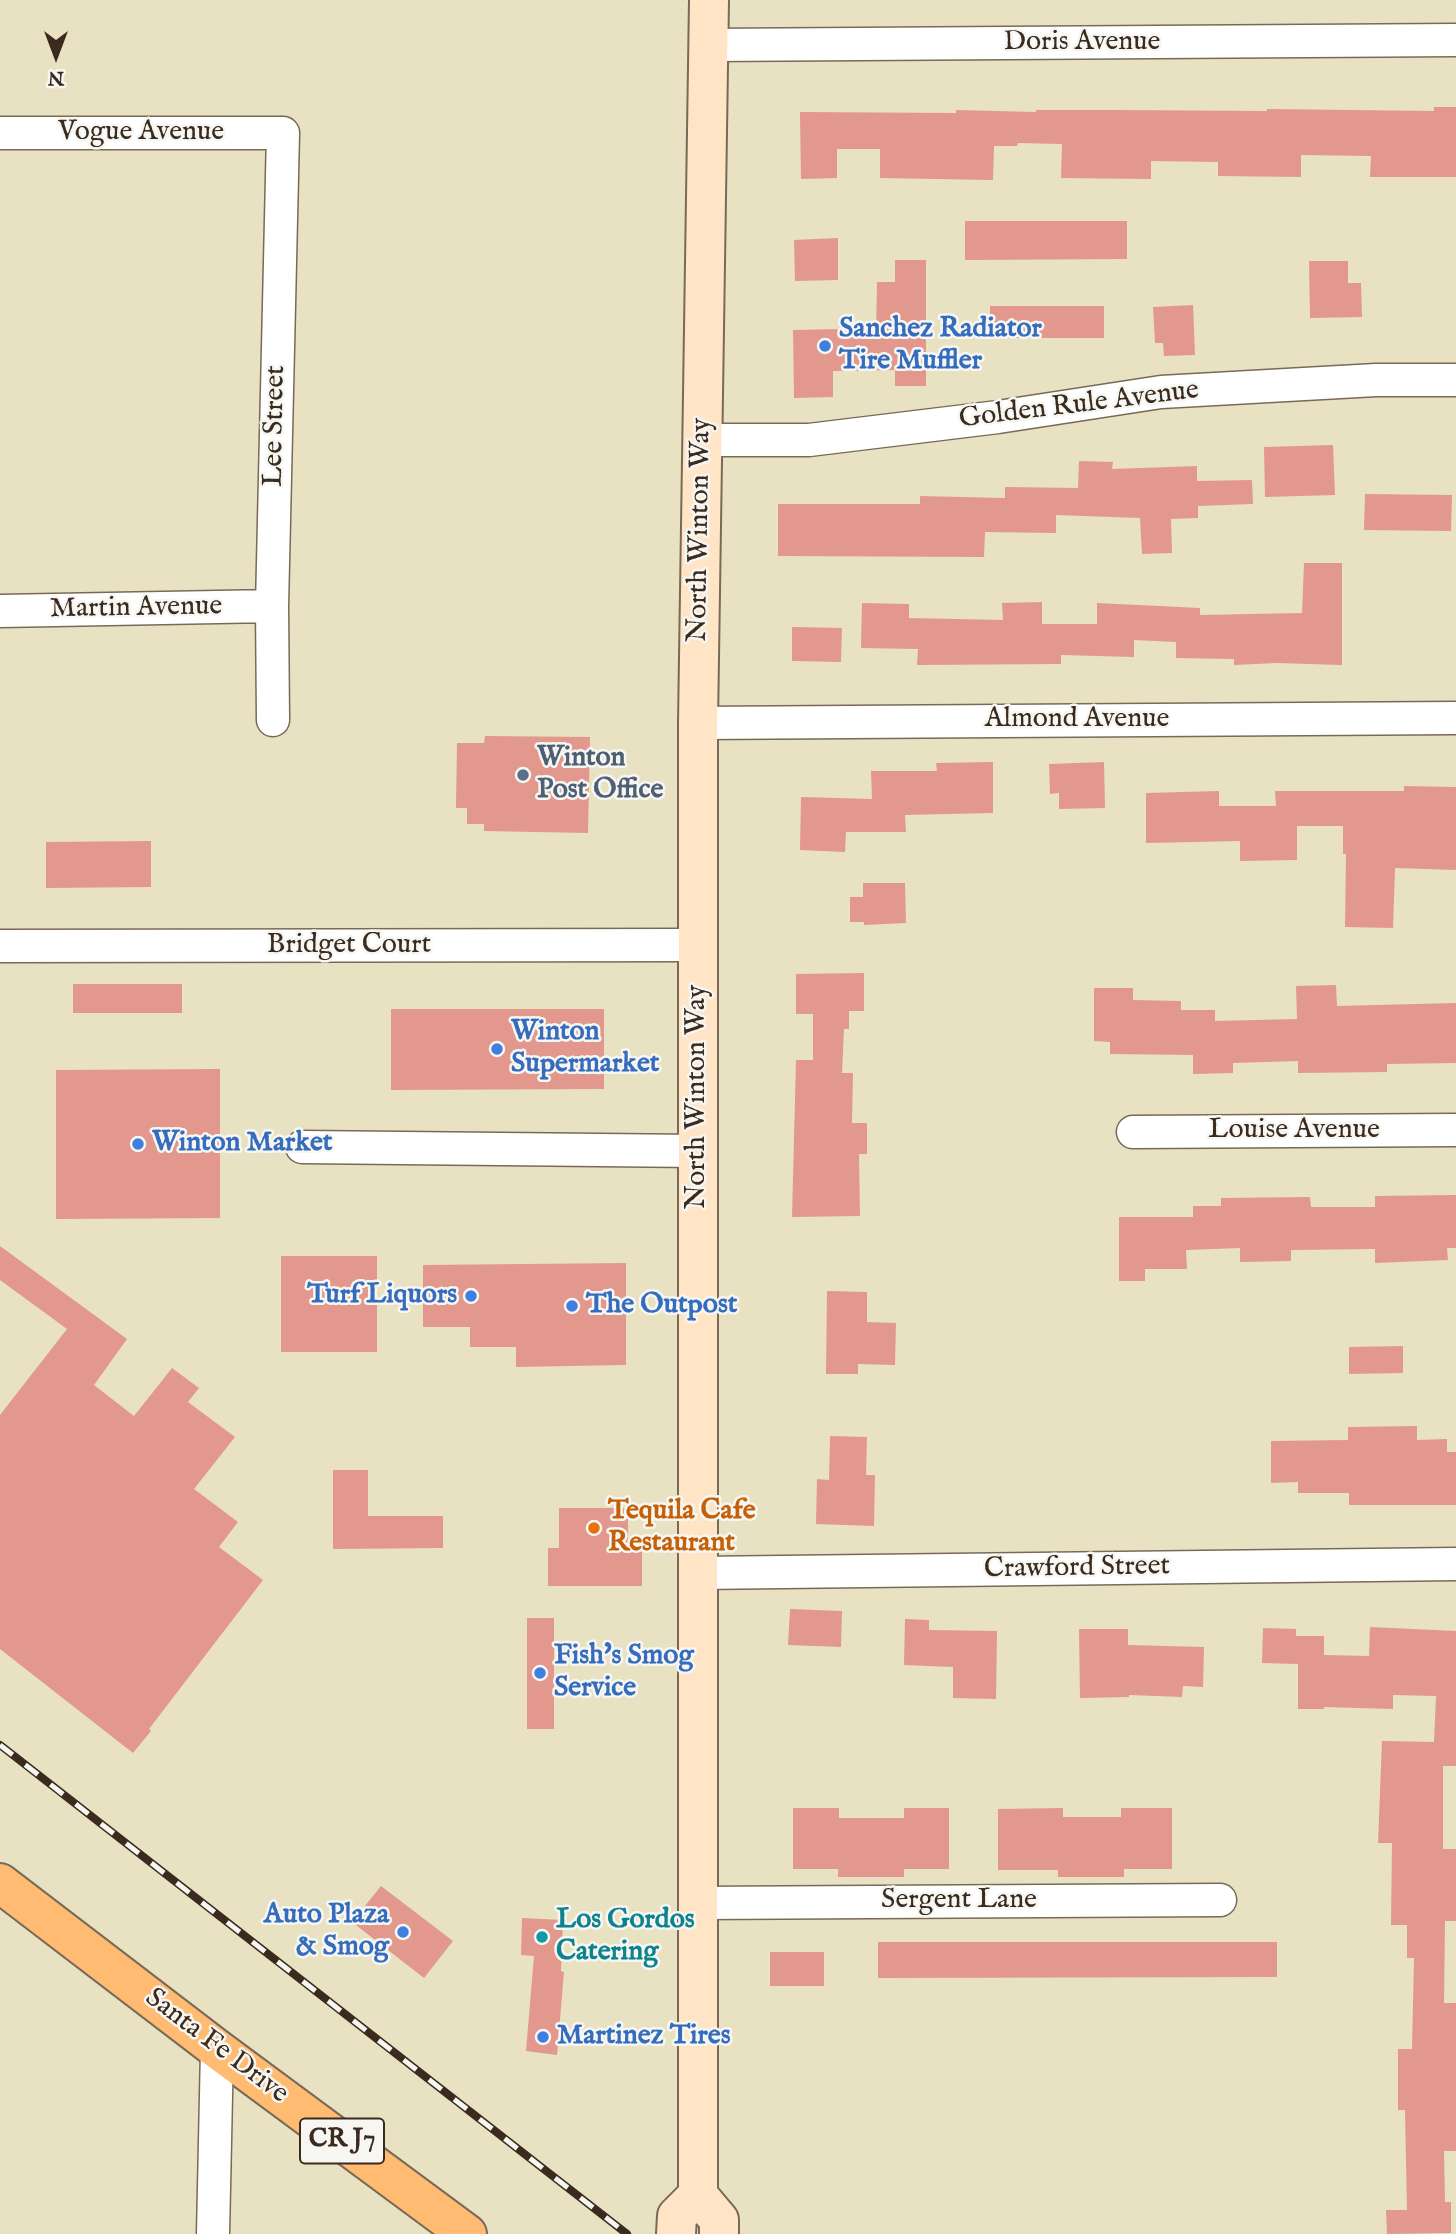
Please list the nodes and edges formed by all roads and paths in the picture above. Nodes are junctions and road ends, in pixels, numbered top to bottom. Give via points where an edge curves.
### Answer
1 (709, 0) edge
2 (1456, 40) edge
3 (709, 45) junction
4 (0, 133) edge
5 (282, 133) joint
6 (1456, 380) edge
7 (703, 440) junction
8 (272, 606) junction
9 (0, 611) edge
10 (1456, 718) edge
11 (273, 720) dead end
12 (698, 723) junction
13 (698, 945) junction
14 (0, 946) edge
15 (1456, 1130) edge
16 (1133, 1132) dead end
17 (302, 1147) dead end
18 (698, 1151) junction
19 (1456, 1564) edge
20 (698, 1573) junction
21 (0, 1883) edge
22 (1220, 1899) dead end
23 (698, 1903) junction
24 (217, 2049) junction
25 (698, 2195) junction
26 (213, 2234) edge
27 (467, 2234) edge
28 (676, 2234) edge
29 (719, 2234) edge

1 - 3 main road, North Winton Way
2 - 3 street, Doris Avenue
3 - 7 main road, North Winton Way
4 - 5 street, Vogue Avenue
5 - 8 street, Lee Street
6 - 7 street, Golden Rule Avenue via 1161,391 809,440
7 - 12 main road, North Winton Way
8 - 9 street, Martin Avenue
8 - 11 street, Lee Street
10 - 12 street, Almond Avenue
12 - 13 main road, North Winton Way
13 - 14 street, Bridget Court
13 - 18 main road, North Winton Way
15 - 16 street, Louise Avenue
17 - 18 street
18 - 20 main road, North Winton Way
19 - 20 street, Crawford Street
20 - 23 main road, North Winton Way
21 - 24 main road, Santa Fe Drive / CR J7
22 - 23 street, Sergent Lane
23 - 25 main road, North Winton Way
24 - 26 street
24 - 27 main road, Santa Fe Drive / CR J7
25 - 28 main road via 677,2216
25 - 29 main road via 719,2220

